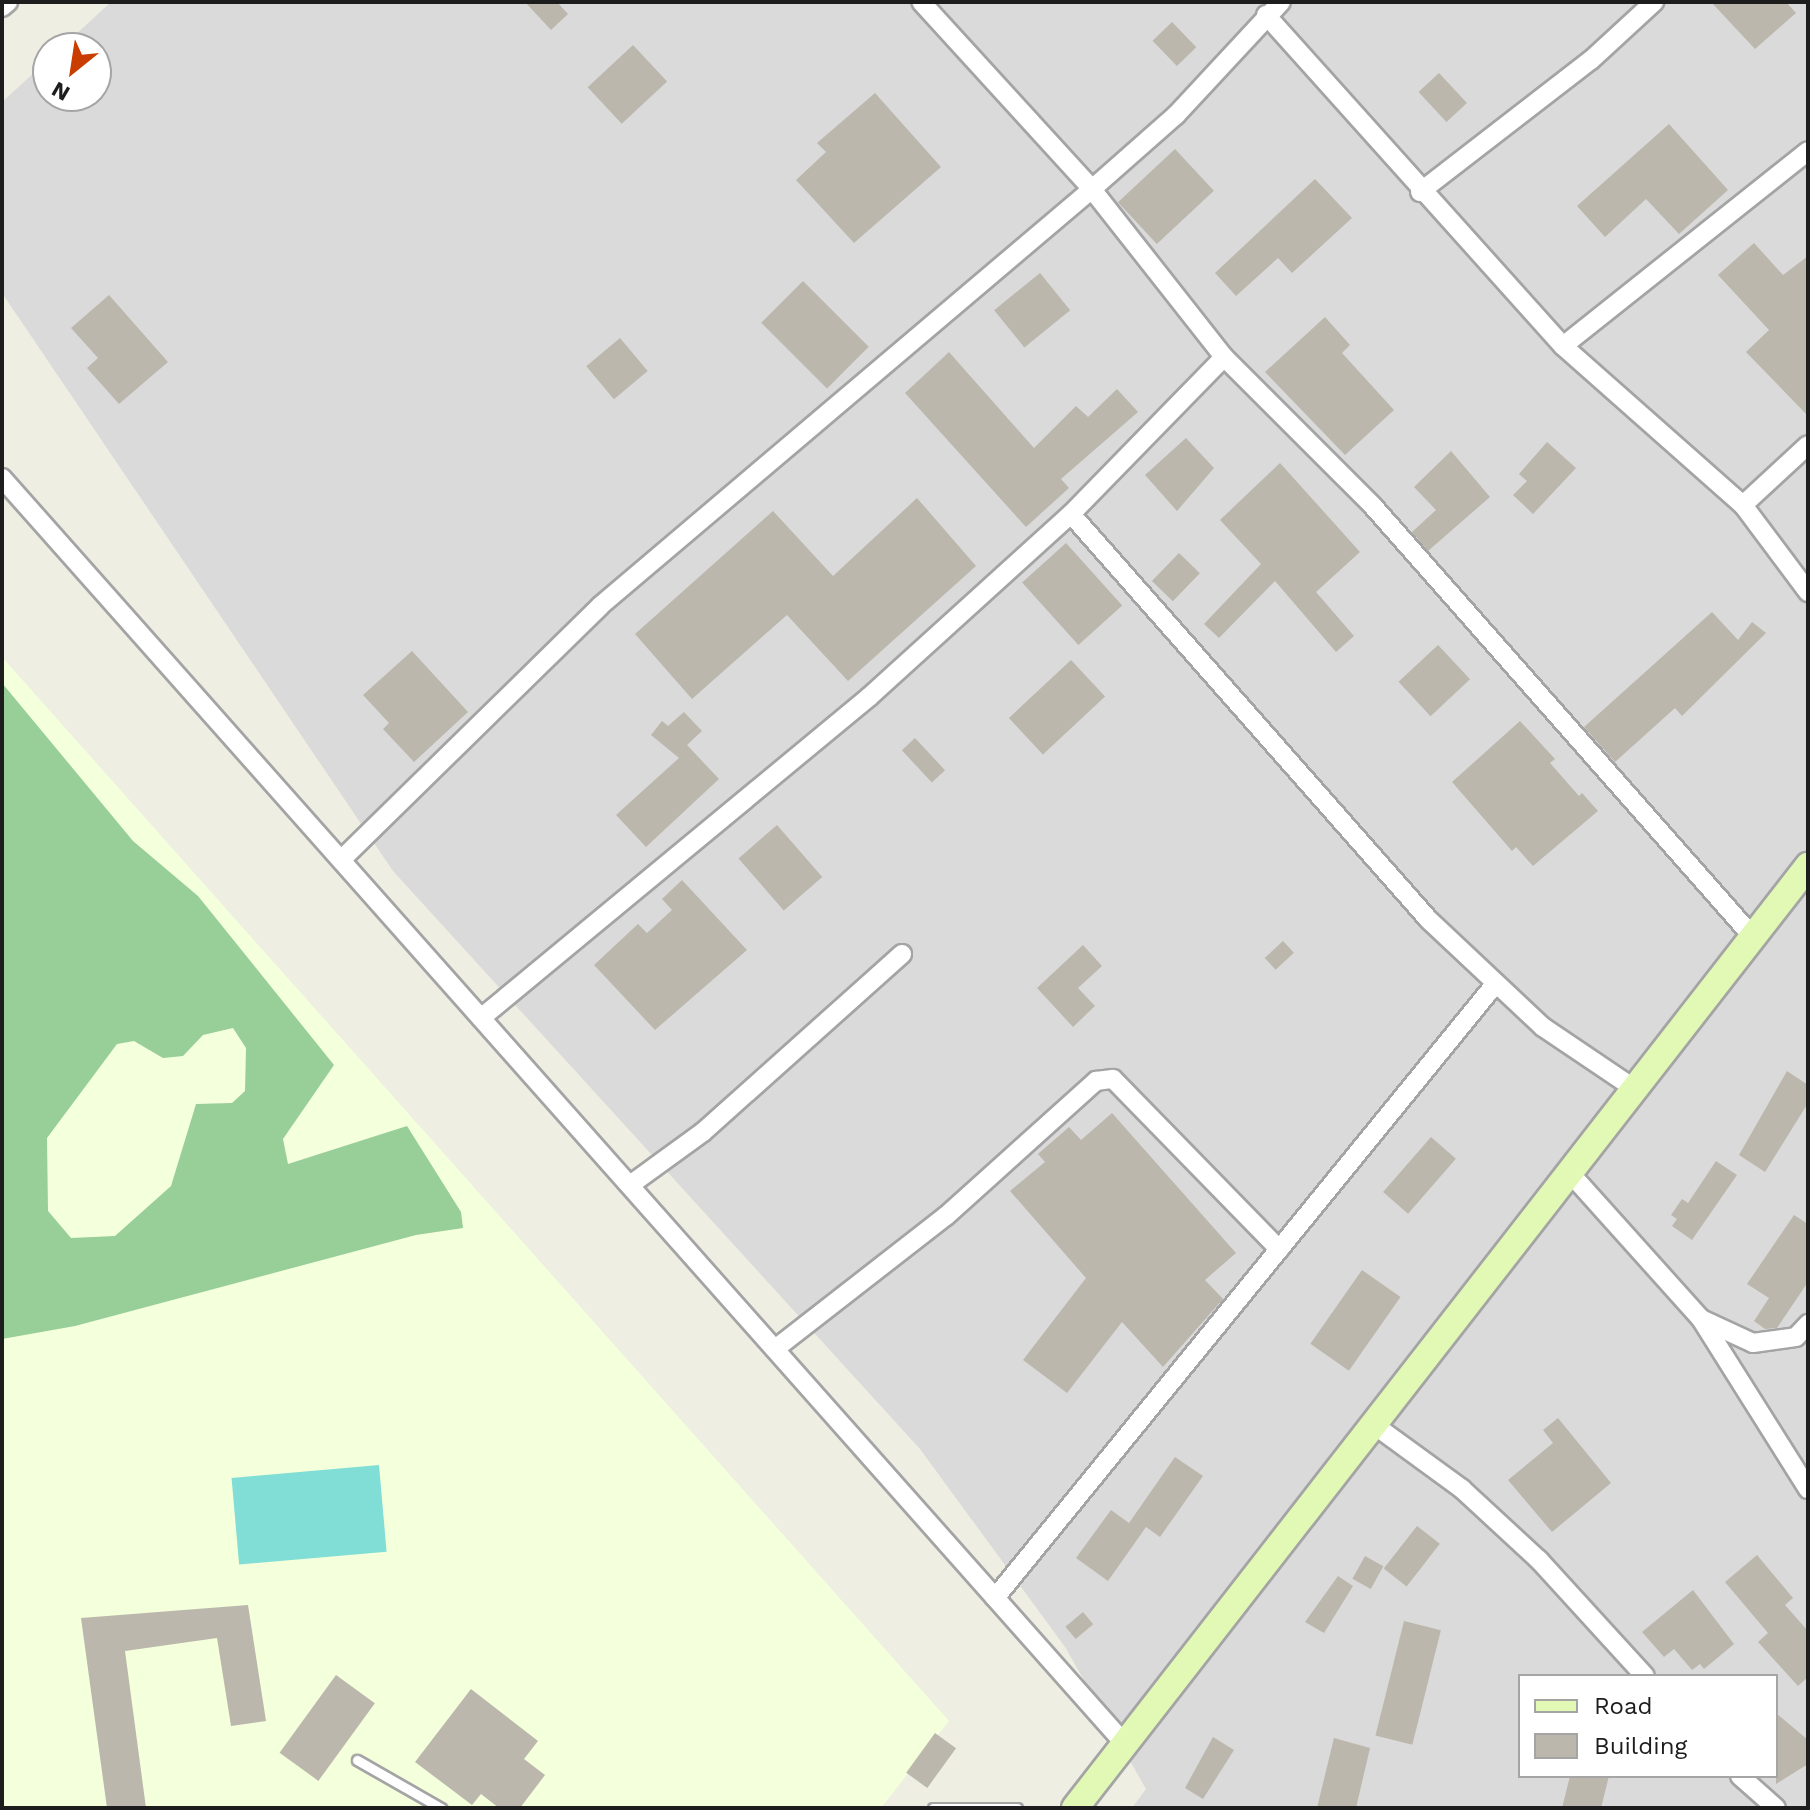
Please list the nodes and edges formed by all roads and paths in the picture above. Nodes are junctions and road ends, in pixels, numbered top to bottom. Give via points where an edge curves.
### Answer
1 (8, 2) edge
2 (921, 2) edge
3 (1281, 2) edge
4 (1654, 2) edge
5 (2, 7) edge
6 (1266, 15) junction
7 (1808, 151) edge
8 (1092, 189) junction
9 (1420, 192) junction
10 (1563, 346) junction
11 (1224, 357) junction
12 (1808, 445) edge
13 (2, 478) edge
14 (1743, 505) junction
15 (1071, 514) junction
16 (1808, 592) edge
17 (341, 860) junction
18 (1808, 866) edge
19 (1753, 937) junction
20 (902, 954) dead end
21 (1496, 983) junction
22 (481, 1018) junction
23 (1635, 1089) junction
24 (1570, 1173) junction
25 (630, 1185) junction
26 (1279, 1249) junction
27 (1701, 1319) junction
28 (1808, 1324) edge
29 (775, 1349) junction
30 (1373, 1424) junction
31 (1808, 1489) edge
32 (995, 1598) junction
33 (1643, 1674) edge
34 (1125, 1744) junction
35 (357, 1760) dead end
36 (1742, 1778) edge
37 (441, 1808) edge
38 (933, 1808) edge
39 (1017, 1808) edge
40 (1075, 1808) edge
41 (1776, 1808) edge

1 - 5 street
2 - 8 street
3 - 6 street
4 - 9 street via 1591,60
6 - 8 street via 1176,115
6 - 9 street
7 - 10 street
8 - 11 street
8 - 17 street via 600,606
9 - 10 street
10 - 14 street
11 - 15 street
11 - 19 street via 1372,505
12 - 14 street
13 - 17 street
14 - 16 street
15 - 21 street via 1429,920
15 - 22 street via 869,697
17 - 22 street
18 - 19 street
19 - 23 street
20 - 25 street via 703,1132
21 - 23 street via 1543,1027
21 - 26 street
22 - 25 street
23 - 24 street
24 - 27 street
24 - 30 street
25 - 29 street
26 - 29 street via 1113,1079 1096,1081 946,1216
26 - 32 street
27 - 28 street via 1753,1343 1796,1337
27 - 31 street
29 - 32 street
30 - 33 street via 1462,1489
30 - 34 street
32 - 34 street
34 - 40 street
35 - 37 lane
36 - 41 street
38 - 39 lane

